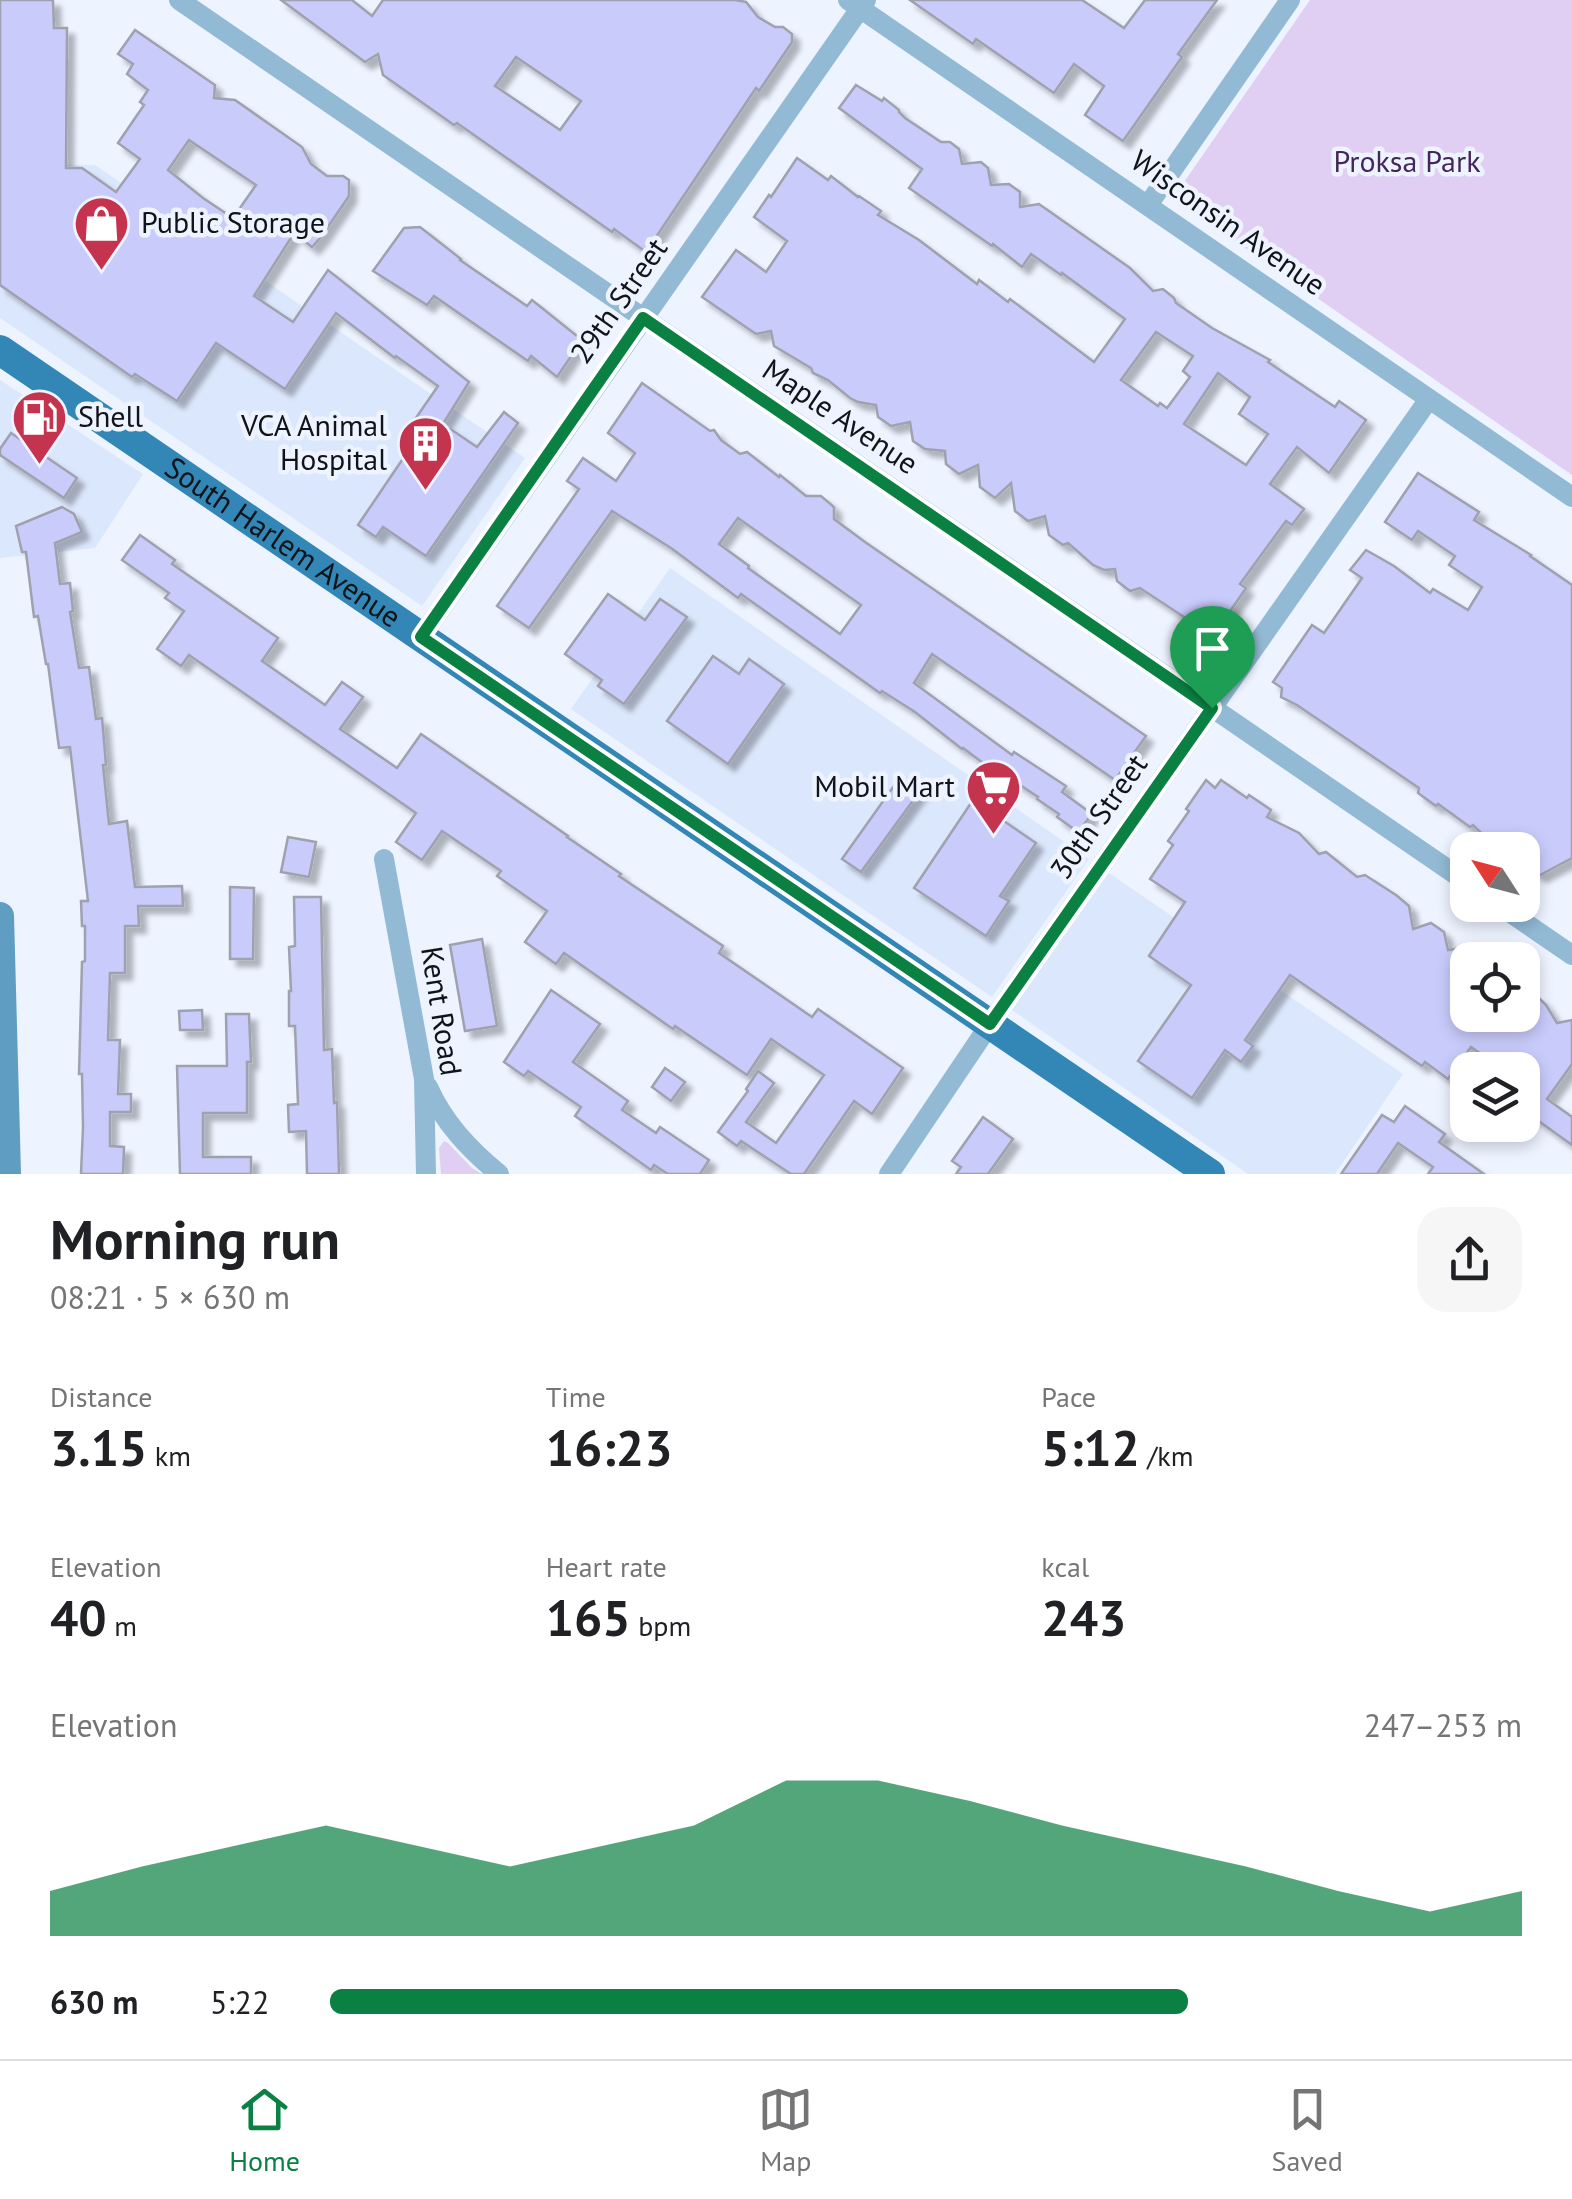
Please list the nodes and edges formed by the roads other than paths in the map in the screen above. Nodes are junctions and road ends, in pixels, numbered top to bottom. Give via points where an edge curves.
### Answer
1 (178, 0) edge
2 (1290, 0) edge
3 (858, 3) edge
4 (1148, 204) junction
5 (643, 318) junction
6 (0, 350) edge
7 (1429, 399) junction
8 (1572, 497) edge
9 (421, 637) junction
10 (1212, 708) junction
11 (384, 859) dead end
12 (1450, 871) edge
13 (0, 916) edge
14 (1524, 922) edge
15 (1572, 955) edge
16 (990, 1024) junction
17 (424, 1079) junction
18 (7, 1174) edge
19 (426, 1174) edge
20 (498, 1174) edge
21 (889, 1174) edge
22 (1210, 1174) edge

1 - 5 street, Maple Avenue
2 - 4 street
3 - 4 street, Wisconsin Avenue
3 - 5 street, 29th Street
4 - 7 street, Wisconsin Avenue
5 - 9 street, 29th Street
5 - 10 street, Maple Avenue
6 - 9 main road, South Harlem Avenue
7 - 8 street, Wisconsin Avenue
7 - 10 street, 30th Street
9 - 16 main road, South Harlem Avenue
10 - 12 street, Maple Avenue
10 - 16 street, 30th Street
11 - 17 street, Kent Road
13 - 18 street
14 - 15 street
16 - 21 street, 30th Street
16 - 22 main road, South Harlem Avenue
17 - 19 street, Kent Road
17 - 20 street via 464,1143

